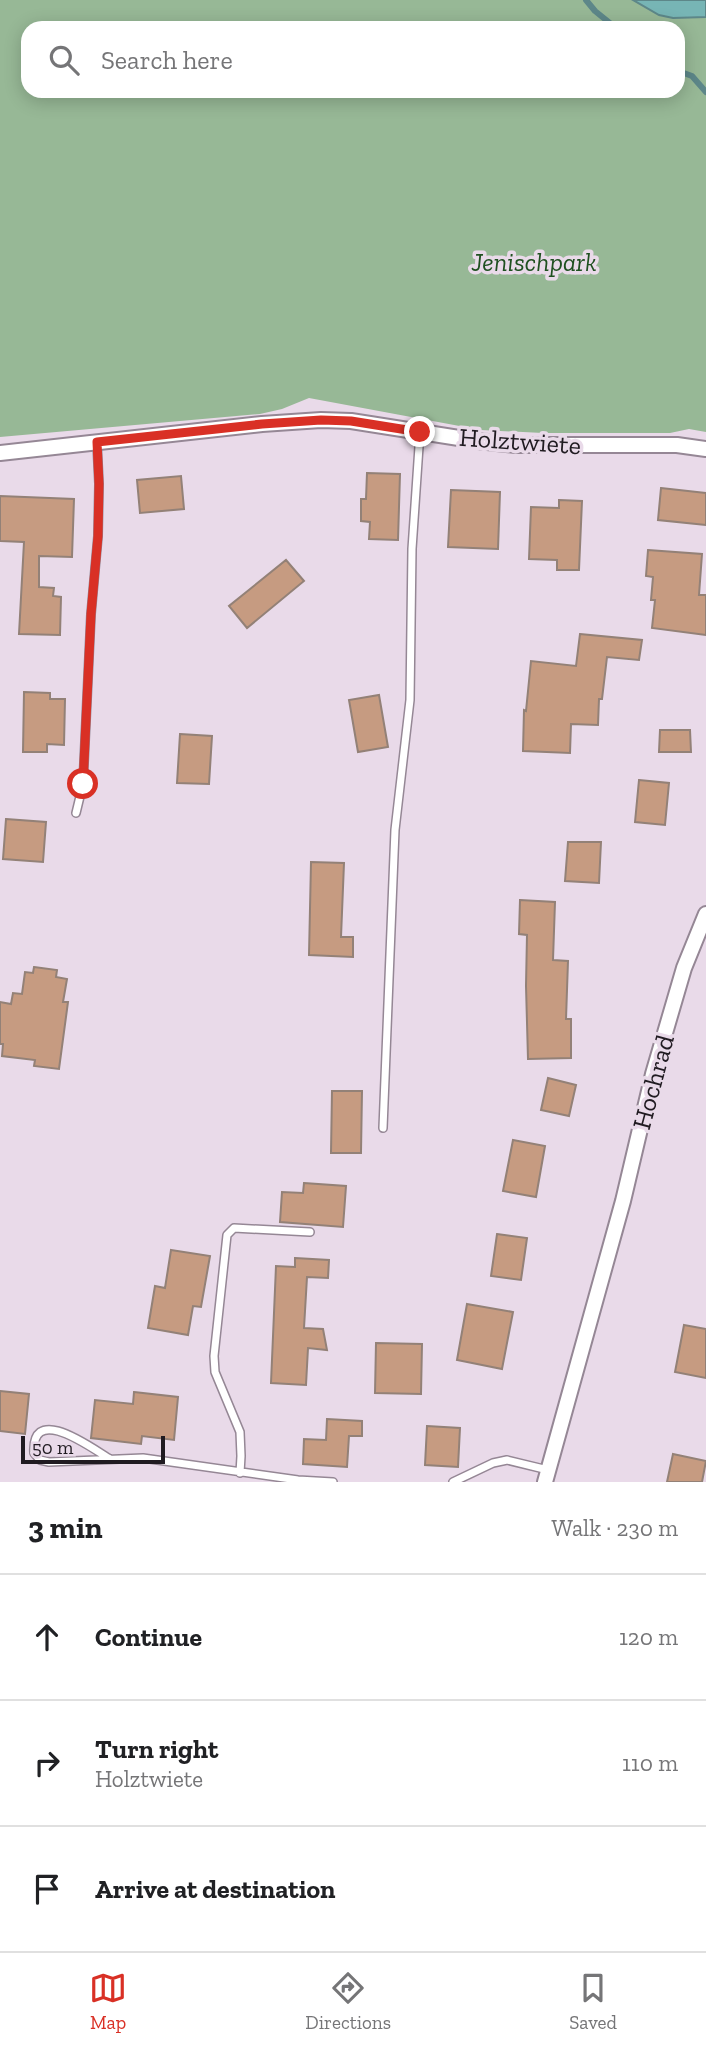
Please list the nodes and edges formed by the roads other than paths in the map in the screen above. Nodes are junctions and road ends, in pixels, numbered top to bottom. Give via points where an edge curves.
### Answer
1 (420, 432) junction
2 (97, 442) junction
3 (706, 449) edge
4 (0, 453) edge
5 (76, 813) dead end
6 (706, 914) edge
7 (383, 1128) dead end
8 (310, 1232) dead end
9 (110, 1459) junction
10 (240, 1473) junction
11 (546, 1476) edge
12 (334, 1482) edge
13 (453, 1482) edge

1 - 2 street, Holztwiete via 321,420
1 - 3 street, Holztwiete via 516,445
1 - 7 lane via 412,549 410,700 396,821
2 - 4 street, Holztwiete
2 - 5 lane via 98,536 83,784
6 - 11 street, Hochrad via 660,1049
8 - 10 lane via 234,1228 227,1236 214,1356 215,1372 240,1432
9 - 9 lane via 49,1462 34,1453 33,1443 38,1434 56,1429
9 - 10 lane via 143,1458
10 - 12 lane
11 - 13 lane via 507,1460

